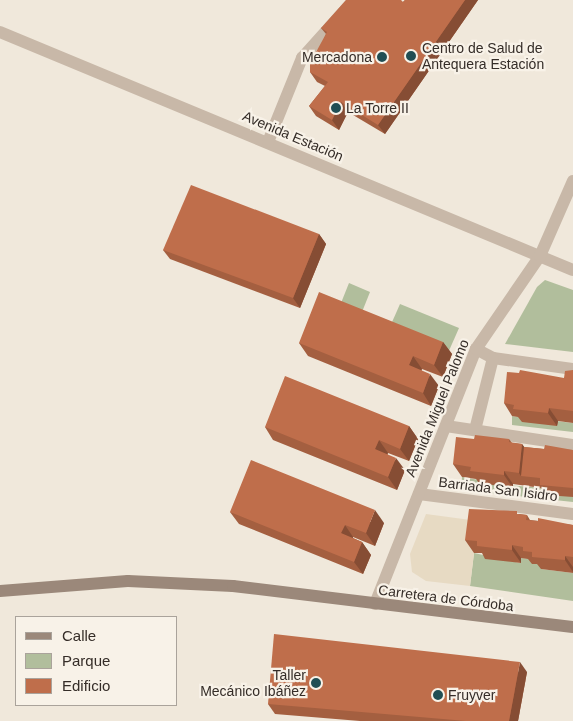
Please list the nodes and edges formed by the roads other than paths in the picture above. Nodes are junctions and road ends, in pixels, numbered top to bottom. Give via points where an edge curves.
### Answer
1 (354, 0) edge
2 (0, 32) edge
3 (268, 142) junction
4 (573, 180) edge
5 (540, 256) junction
6 (573, 270) edge
7 (476, 349) junction
8 (493, 358) junction
9 (573, 369) edge
10 (446, 426) junction
11 (475, 430) junction
12 (573, 445) edge
13 (419, 494) junction
14 (573, 514) edge
15 (0, 591) edge
16 (376, 604) junction
17 (573, 627) edge

1 - 3 street via 302,58
2 - 3 street, Avenida Estación
3 - 5 street, Avenida Estación
4 - 5 street, Avenida Miguel Palomo
5 - 6 street, Avenida Estación
5 - 7 street, Avenida Miguel Palomo
7 - 8 street
7 - 10 street, Avenida Miguel Palomo
8 - 9 street
8 - 11 street
10 - 11 street
10 - 13 street, Avenida Miguel Palomo
11 - 12 street
13 - 14 street, Barriada San Isidro
13 - 16 street, Avenida Miguel Palomo
15 - 16 street, Carretera de Córdoba via 150,581 315,595
16 - 17 street, Carretera de Córdoba

